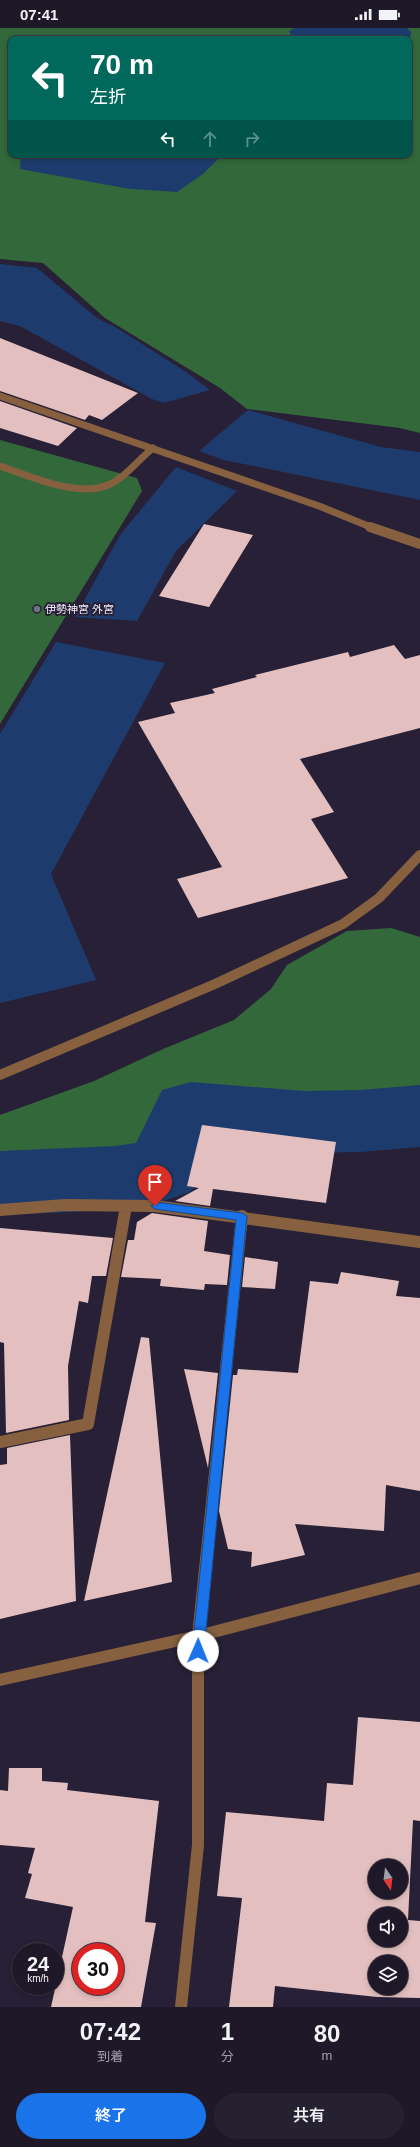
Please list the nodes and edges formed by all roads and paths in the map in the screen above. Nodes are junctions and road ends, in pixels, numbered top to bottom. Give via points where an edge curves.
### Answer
1 (0, 396) edge
2 (153, 448) junction
3 (0, 466) edge
4 (420, 544) edge
5 (420, 855) edge
6 (0, 1075) edge
7 (126, 1206) junction
8 (0, 1210) edge
9 (242, 1216) junction
10 (420, 1242) edge
11 (0, 1442) edge
12 (420, 1578) edge
13 (198, 1636) junction
14 (0, 1680) edge
15 (181, 2007) edge

1 - 2 street
2 - 3 street via 108,485 92,488 75,488
2 - 4 street
5 - 6 street via 379,898 343,924 215,984
7 - 8 street via 64,1205
7 - 9 street via 155,1206
7 - 11 street via 88,1424
9 - 10 street
9 - 13 street
12 - 13 street
13 - 14 street
13 - 15 street via 198,1845

